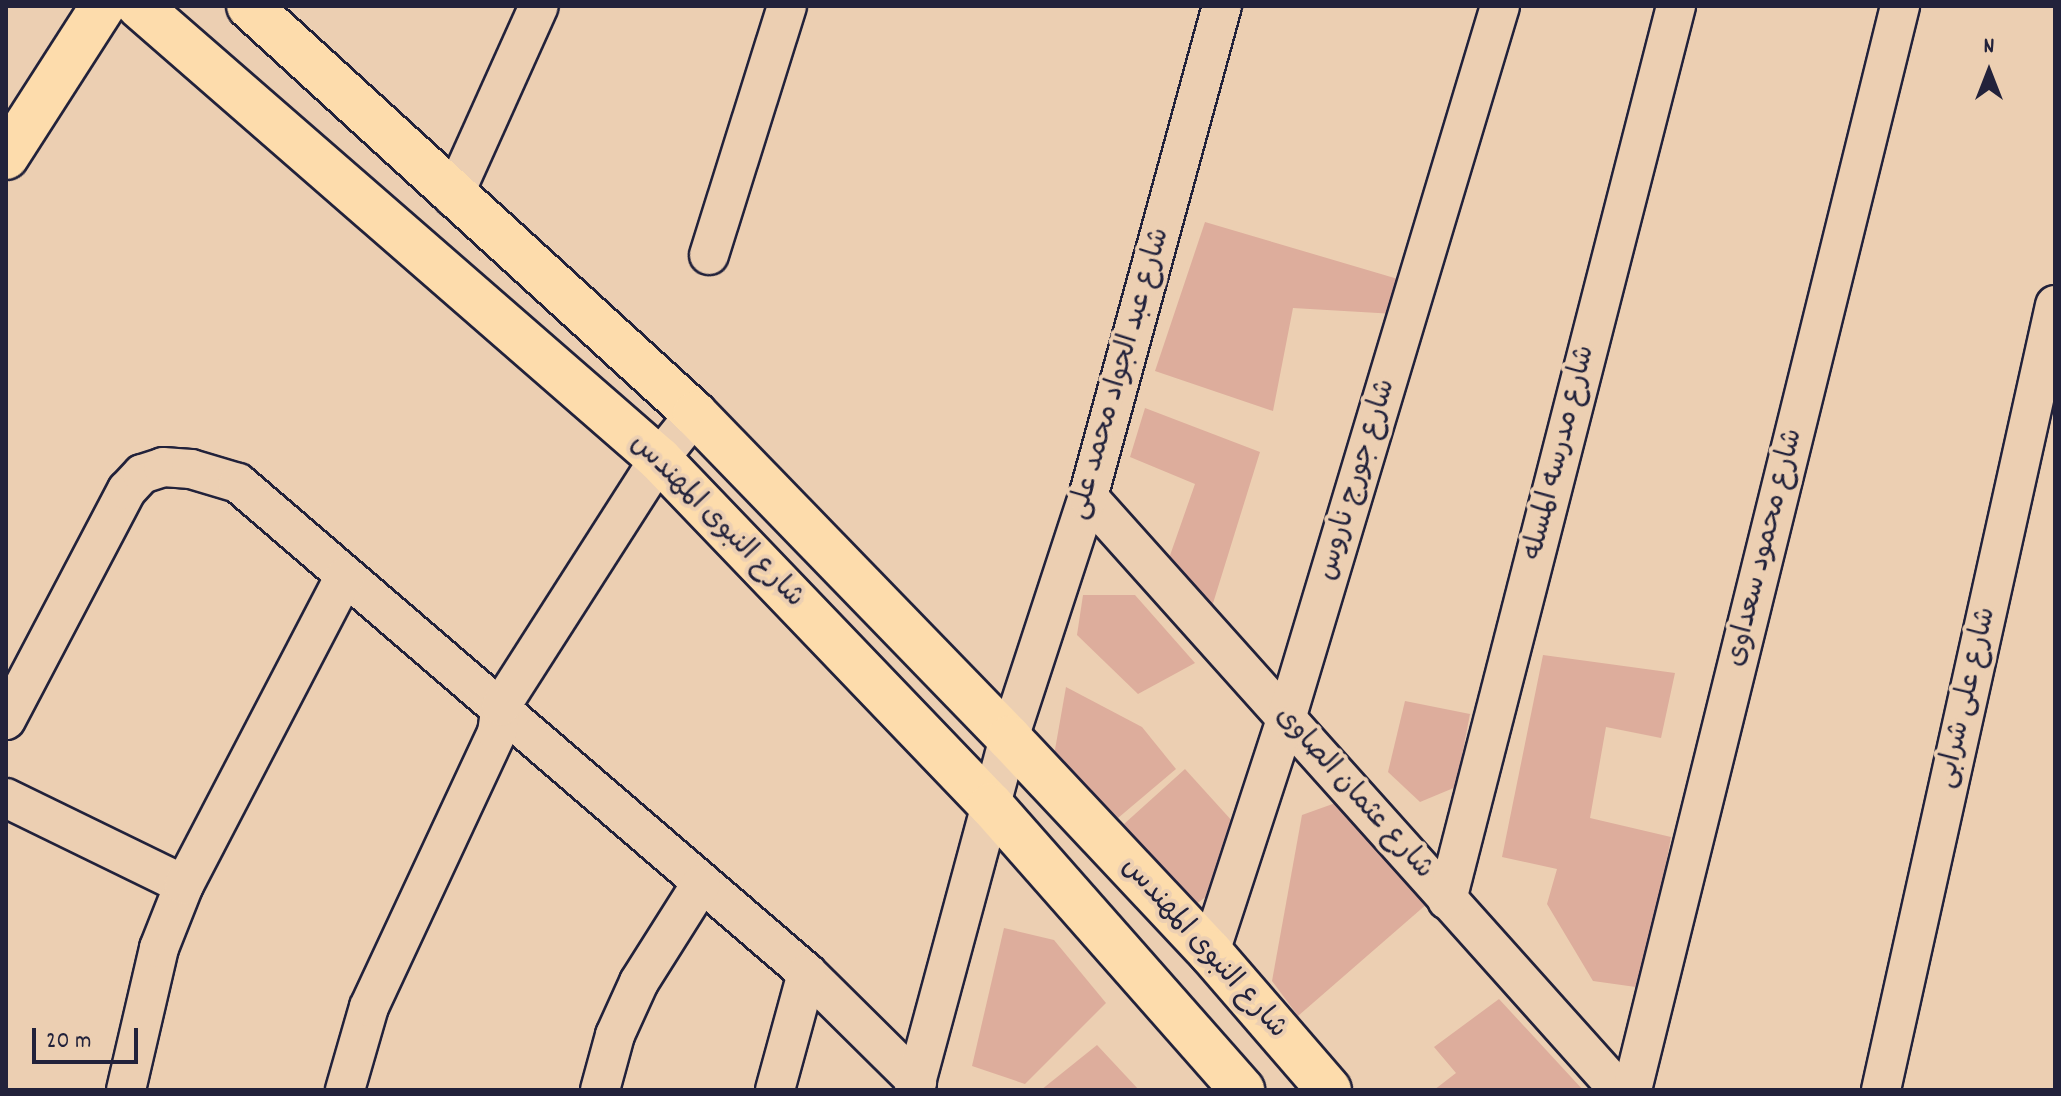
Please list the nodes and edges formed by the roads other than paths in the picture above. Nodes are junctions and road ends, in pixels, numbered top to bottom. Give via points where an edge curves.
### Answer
1 (103, 6) edge
2 (139, 6) edge
3 (249, 6) edge
4 (539, 6) edge
5 (787, 6) edge
6 (1222, 6) edge
7 (1500, 6) edge
8 (1676, 6) edge
9 (1900, 6) edge
10 (6, 157) edge
11 (453, 197) junction
12 (709, 255) dead end
13 (2055, 305) edge
14 (695, 414) junction
15 (659, 459) junction
16 (1088, 497) junction
17 (344, 577) junction
18 (501, 706) junction
19 (1286, 719) junction
20 (6, 720) edge
21 (1009, 738) junction
22 (6, 798) edge
23 (991, 805) junction
24 (701, 884) junction
25 (184, 885) junction
26 (1447, 900) junction
27 (1210, 952) junction
28 (807, 973) junction
29 (916, 1086) edge
30 (126, 1090) edge
31 (345, 1090) edge
32 (600, 1090) edge
33 (775, 1090) edge
34 (1242, 1090) edge
35 (1329, 1090) edge
36 (1619, 1090) edge
37 (1632, 1090) edge
38 (1881, 1090) edge

1 - 10 main road
2 - 15 main road, شارع النبوى المهندس
3 - 11 main road, شارع النبوى المهندس
4 - 11 street
5 - 12 street
6 - 16 street, شارع عبد الجواد محمد على
7 - 19 street, شارع جورج ناروس
8 - 26 street, شارع مدرسه المسله
9 - 37 street, شارع محمود سعداوى
11 - 14 main road, شارع النبوى المهندس
13 - 38 street, شارع على شرابى
14 - 15 street
14 - 21 main road, شارع النبوى المهندس
15 - 18 street
15 - 23 main road, شارع النبوى المهندس
16 - 19 street, شارع عثمان الصاوى
16 - 21 street, شارع عبد الجواد محمد على
17 - 18 street
17 - 20 street via 238,483 191,469 163,467 142,474 127,490
17 - 25 street
18 - 24 street
18 - 31 street via 497,733 369,1007
19 - 26 street, شارع عثمان الصاوى
19 - 27 street, شارع جورج ناروس
21 - 23 street, شارع عبد الجواد محمد على
21 - 27 main road, شارع النبوى المهندس
22 - 25 street
23 - 29 street, شارع عبد الجواد محمد على
23 - 34 main road, شارع النبوى المهندس
24 - 28 street
24 - 32 street via 639,982 615,1035
25 - 30 street via 159,948
26 - 36 street, شارع عثمان الصاوى
27 - 35 main road, شارع النبوى المهندس
28 - 29 street
28 - 33 street

